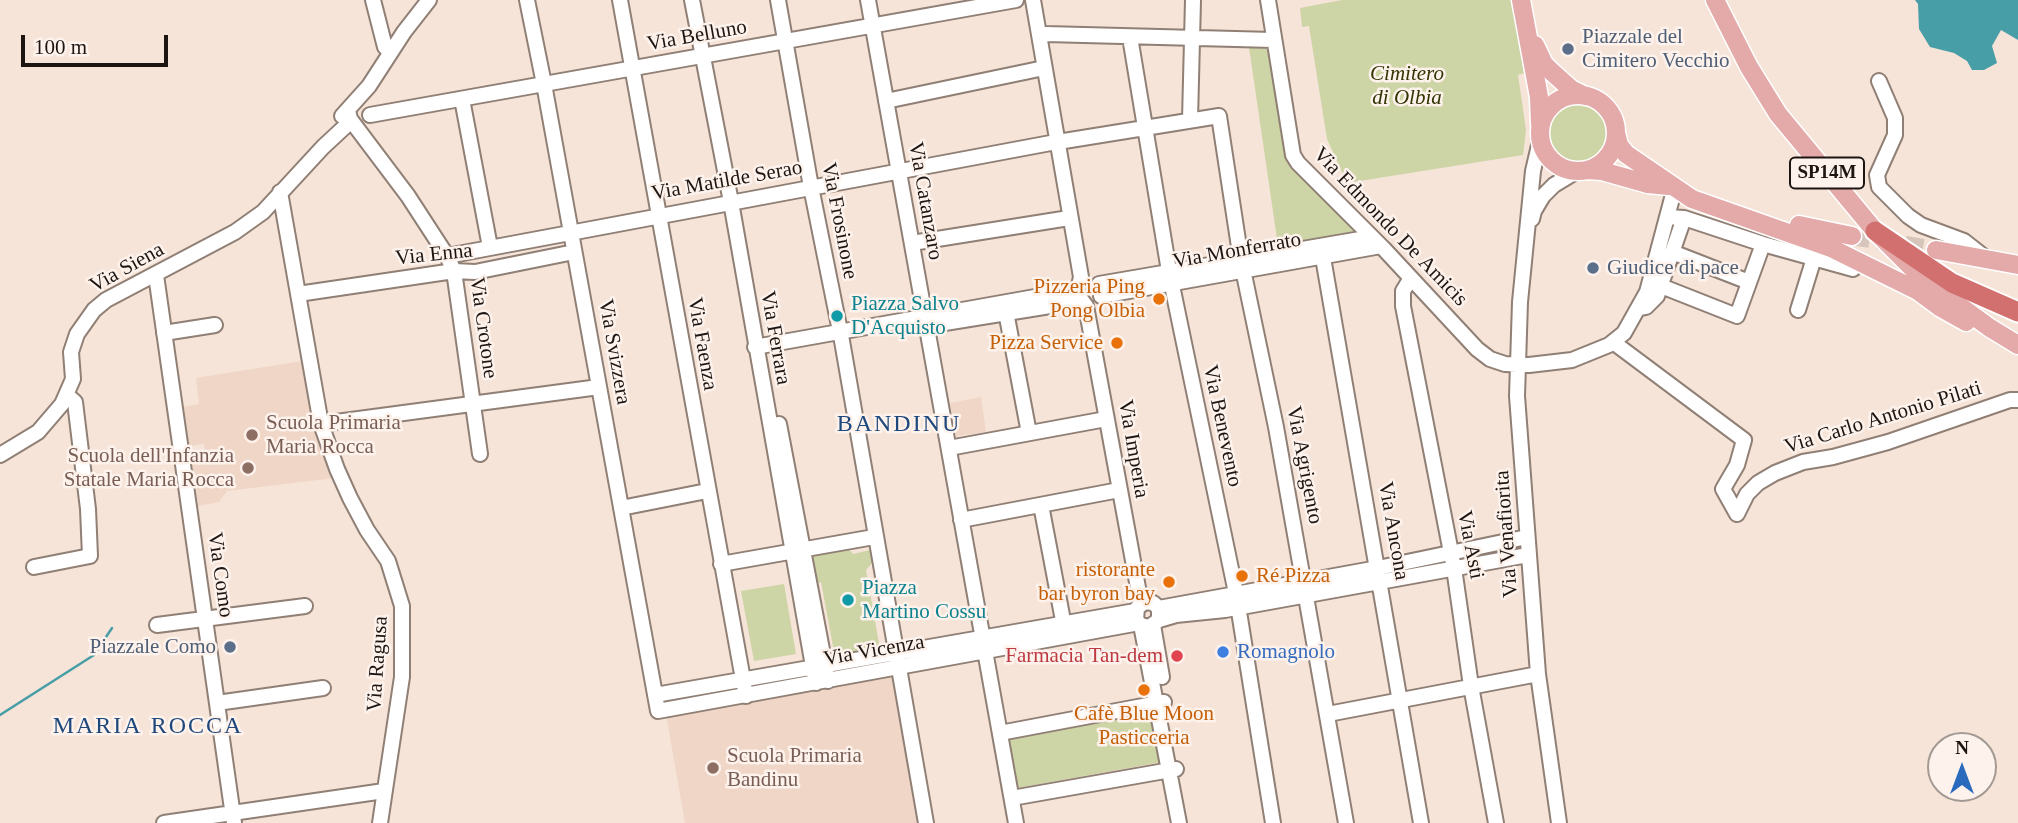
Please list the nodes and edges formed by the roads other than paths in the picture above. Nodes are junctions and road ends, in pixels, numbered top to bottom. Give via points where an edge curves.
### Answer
1 (373, 0) edge
2 (429, 0) edge
3 (527, 0) edge
4 (620, 0) edge
5 (692, 0) edge
6 (702, 0) edge
7 (778, 0) edge
8 (868, 0) edge
9 (1016, 0) edge
10 (1033, 0) edge
11 (1040, 0) edge
12 (1192, 0) edge
13 (1268, 0) edge
14 (1521, 0) edge
15 (1715, 0) edge
16 (872, 25) junction
17 (1526, 26) junction
18 (1046, 34) junction
19 (1130, 37) junction
20 (1191, 38) junction
21 (1273, 40) junction
22 (785, 41) junction
23 (390, 52) junction
24 (706, 56) junction
25 (1044, 68) junction
26 (632, 69) junction
27 (1878, 81) dead end
28 (544, 84) junction
29 (1585, 96) junction
30 (462, 99) junction
31 (886, 101) junction
32 (360, 113) junction
33 (1219, 116) joint
34 (1190, 120) junction
35 (1145, 127) junction
36 (1616, 133) junction
37 (1540, 134) junction
38 (1060, 141) junction
39 (369, 144) junction
40 (323, 147) junction
41 (898, 171) junction
42 (1582, 171) junction
43 (811, 187) junction
44 (1675, 187) junction
45 (280, 192) junction
46 (1692, 199) junction
47 (735, 201) junction
48 (658, 215) junction
49 (1668, 217) junction
50 (1069, 218) junction
51 (1684, 218) junction
52 (1875, 231) junction
53 (570, 232) junction
54 (1852, 236) tunnel mouth
55 (1527, 240) junction
56 (1377, 242) junction
57 (912, 243) junction
58 (1763, 244) junction
59 (490, 247) junction
60 (1936, 250) tunnel mouth
61 (574, 252) junction
62 (1322, 252) junction
63 (1672, 252) junction
64 (447, 256) junction
65 (1814, 258) junction
66 (1988, 260) junction
67 (2018, 265) edge
68 (1243, 266) junction
69 (1853, 269) dead end
70 (454, 271) junction
71 (156, 275) junction
72 (1170, 278) junction
73 (1411, 278) junction
74 (1749, 282) junction
75 (1661, 286) junction
76 (1089, 292) junction
77 (298, 294) junction
78 (1640, 308) junction
79 (1798, 310) dead end
80 (2018, 312) edge
81 (1006, 313) junction
82 (926, 321) junction
83 (215, 325) dead end
84 (1990, 328) junction
85 (164, 333) junction
86 (841, 337) junction
87 (1613, 342) junction
88 (2018, 345) edge
89 (760, 351) junction
90 (1517, 365) junction
91 (599, 387) junction
92 (67, 395) junction
93 (2018, 400) edge
94 (472, 405) junction
95 (1106, 419) junction
96 (321, 424) junction
97 (1029, 433) junction
98 (948, 448) junction
99 (480, 454) dead end
100 (0, 455) edge
101 (1119, 490) junction
102 (707, 491) junction
103 (1041, 505) junction
104 (621, 508) junction
105 (961, 520) junction
106 (874, 537) junction
107 (1527, 537) junction
108 (798, 549) junction
109 (1528, 555) junction
110 (1452, 560) junction
111 (720, 564) junction
112 (34, 567) dead end
113 (1379, 574) junction
114 (1305, 587) junction
115 (1237, 600) junction
116 (305, 606) dead end
117 (1147, 615) junction
118 (205, 619) junction
119 (157, 625) dead end
120 (1065, 630) junction
121 (983, 637) junction
122 (986, 652) junction
123 (895, 653) junction
124 (819, 666) junction
125 (898, 668) junction
126 (1538, 674) junction
127 (743, 680) junction
128 (822, 682) junction
129 (1471, 686) junction
130 (323, 688) dead end
131 (655, 695) junction
132 (746, 696) junction
133 (1401, 699) junction
134 (217, 703) junction
135 (1161, 703) junction
136 (658, 711) joint
137 (1328, 714) junction
138 (1000, 733) junction
139 (1174, 770) junction
140 (384, 791) junction
141 (1012, 798) junction
142 (234, 818) edge
143 (164, 823) edge
144 (380, 823) edge
145 (926, 823) edge
146 (1016, 823) edge
147 (1179, 823) edge
148 (1188, 823) edge
149 (1273, 823) edge
150 (1346, 823) edge
151 (1421, 823) edge
152 (1496, 823) edge
153 (1559, 823) edge

1 - 23 street
2 - 23 street, Via Siena
3 - 28 street, Via Svizzera
4 - 26 street, Via Faenza
5 - 24 street, Via Ferrara
6 - 24 street, Via Ferrara
7 - 22 street, Via Frosinone
8 - 16 street, Via Catanzaro
9 - 16 street, Via Belluno
10 - 25 street, Via Imperia
11 - 18 street, Via Imperia
12 - 20 street
13 - 21 street, Via Edmondo De Amicis
14 - 17 main road
15 - 52 main road, SP14M via 1778,114
16 - 22 street, Via Belluno
16 - 31 street, Via Catanzaro
17 - 29 main road via 1544,64 1560,81
17 - 37 main road via 1539,97
18 - 19 street
18 - 38 street, Via Imperia
19 - 20 street
19 - 35 street, Via Benevento
20 - 21 street
20 - 34 street
21 - 56 street, Via Edmondo De Amicis via 1293,155
22 - 24 street, Via Belluno
22 - 43 street, Via Frosinone
23 - 32 street, Via Siena
24 - 26 street, Via Belluno
24 - 47 street, Via Ferrara
25 - 31 street
25 - 38 street, Via Imperia
26 - 28 street, Via Belluno
26 - 48 street, Via Faenza
27 - 66 street via 1895,118 1895,135 1877,175 1879,187 1921,225 1964,241
28 - 30 street, Via Belluno
28 - 53 street, Via Svizzera
29 - 36 main road via 1604,105
29 - 37 main road via 1556,102 1548,109
30 - 32 street, Via Belluno via 386,113
30 - 59 street
31 - 41 street, Via Catanzaro
32 - 39 street, Via Crotone
32 - 40 street, Via Siena
33 - 34 street, Via Matilde Serao
33 - 68 street, Via Agrigento
34 - 35 street, Via Matilde Serao
35 - 38 street, Via Matilde Serao
35 - 72 street, Via Benevento
36 - 42 main road via 1608,157
36 - 44 main road via 1626,154
37 - 42 main road via 1550,159 1567,170
37 - 55 street, Via Venafiorita
38 - 41 street, Via Matilde Serao
38 - 50 street, Via Imperia
38 - 76 street, Via Imperia
39 - 40 street via 347,137
39 - 64 street, Via Crotone
40 - 45 street, Via Siena
41 - 43 street, Via Matilde Serao
41 - 57 street, Via Catanzaro
42 - 44 main road
42 - 55 street, Via Venafiorita via 1543,196
43 - 47 street, Via Matilde Serao
43 - 86 street, Via Frosinone
44 - 46 main road
44 - 49 street
44 - 54 main road via 1695,189 1815,230
45 - 71 street, Via Siena via 263,212 235,232
45 - 77 street, Via Ragusa
46 - 49 street
46 - 84 main road via 1831,248 1918,291 1962,321
47 - 48 street, Via Matilde Serao
47 - 89 street, Via Ferrara
48 - 53 street, Via Matilde Serao
48 - 102 street, Via Faenza
49 - 51 street
49 - 78 street
50 - 57 street
50 - 76 street, Via Imperia
51 - 58 street
51 - 63 street
52 - 80 highway via 1952,283
52 - 84 main road, SP14M via 1913,269
53 - 59 street, Via Enna
53 - 61 street, Via Svizzera
55 - 90 street, Via Venafiorita
56 - 62 street, Via Monferrato
56 - 73 street, Via Edmondo De Amicis
57 - 82 street, Via Catanzaro
58 - 65 street
58 - 74 street
59 - 64 street, Via Enna
60 - 66 main road
61 - 70 street, Via Enna via 475,272
61 - 91 street, Via Svizzera
62 - 68 street, Via Monferrato
62 - 113 street, Via Ancona
63 - 74 street
63 - 75 street
64 - 70 street, Via Crotone
65 - 69 street
65 - 79 street
66 - 67 main road
68 - 72 street, Via Monferrato
68 - 114 street, Via Agrigento
70 - 77 street, Via Enna
70 - 94 street, Via Crotone
71 - 85 street, Via Como
71 - 92 street, Via Siena via 106,300 86,320 71,352 73,379
72 - 76 street, Via Monferrato
72 - 115 street, Via Benevento
73 - 90 street, Via Edmondo De Amicis via 1477,349 1490,359
73 - 110 street, Via Asti via 1403,291 1403,306
74 - 75 street via 1737,316
75 - 78 street via 1657,296
76 - 81 street, Via Monferrato
76 - 82 street, Via Monferrato via 1074,290
76 - 95 street, Via Imperia
76 - 117 street, Via Imperia via 1145,584
77 - 96 street, Via Ragusa
78 - 87 street
81 - 82 street, Via Monferrato
81 - 97 street
82 - 86 street, Via Monferrato
82 - 98 street, Via Catanzaro
83 - 85 street
84 - 88 main road, SP14M
85 - 118 street, Via Como
86 - 89 street, Via Monferrato
86 - 106 street, Via Frosinone
87 - 90 street via 1572,360
87 - 93 street, Via Carlo Antonio Pilati via 1744,440 1723,489 1737,514 1746,494 1775,473
89 - 108 street, Via Ferrara
90 - 107 street, Via Venafiorita
91 - 94 street
91 - 104 street, Via Svizzera
92 - 100 street, Via Siena via 38,432
92 - 112 street via 75,402 90,556
94 - 96 street
94 - 99 street, Via Crotone
95 - 97 street
95 - 101 street, Via Imperia
96 - 140 street, Via Ragusa via 350,498 388,561 402,606 402,677
97 - 98 street
98 - 105 street, Via Catanzaro
101 - 103 street
101 - 117 street, Via Imperia
102 - 104 street
102 - 111 street, Via Faenza
103 - 105 street
103 - 120 street
104 - 131 street, Via Svizzera
105 - 121 street, Via Catanzaro
106 - 108 street
106 - 123 street, Via Frosinone
107 - 109 street, Via Venafiorita
107 - 110 street, Via Vicenza
108 - 111 street
108 - 124 street, Via Ferrara
109 - 110 street, Via Vicenza
109 - 126 street, Via Venafiorita
110 - 113 street, Via Vicenza
110 - 129 street, Via Asti
111 - 127 street, Via Faenza
113 - 114 street, Via Vicenza
113 - 133 street, Via Ancona
114 - 115 street, Via Vicenza
114 - 137 street, Via Agrigento
115 - 117 street, Via Vicenza
115 - 149 street, Via Benevento
116 - 118 street
117 - 120 street, Via Vicenza
117 - 135 street, Via Imperia
118 - 119 street
118 - 134 street, Via Como
120 - 121 street, Via Vicenza
120 - 122 street, Via Vicenza
121 - 122 street, Via Catanzaro
121 - 123 street, Via Vicenza
122 - 125 street, Via Vicenza
122 - 138 street, Via Catanzaro
123 - 124 street, Via Vicenza
123 - 125 street, Via Frosinone
124 - 127 street, Via Vicenza
124 - 128 street, Via Ferrara
125 - 128 street, Via Vicenza
125 - 145 street, Via Frosinone
126 - 129 street
126 - 153 street, Via Venafiorita
127 - 131 street, Via Vicenza
127 - 132 street, Via Faenza
128 - 132 street, Via Vicenza
129 - 133 street
129 - 152 street, Via Asti
130 - 134 street
131 - 136 street, Via Svizzera
132 - 136 street, Via Vicenza
133 - 137 street
133 - 151 street, Via Ancona
134 - 142 street, Via Como
135 - 138 street
135 - 139 street, Via Imperia
137 - 150 street, Via Agrigento
138 - 141 street, Via Catanzaro
139 - 141 street
139 - 147 street, Via Imperia
139 - 148 street, Via Imperia
140 - 142 street
140 - 144 street, Via Ragusa
141 - 146 street, Via Catanzaro
142 - 143 street

